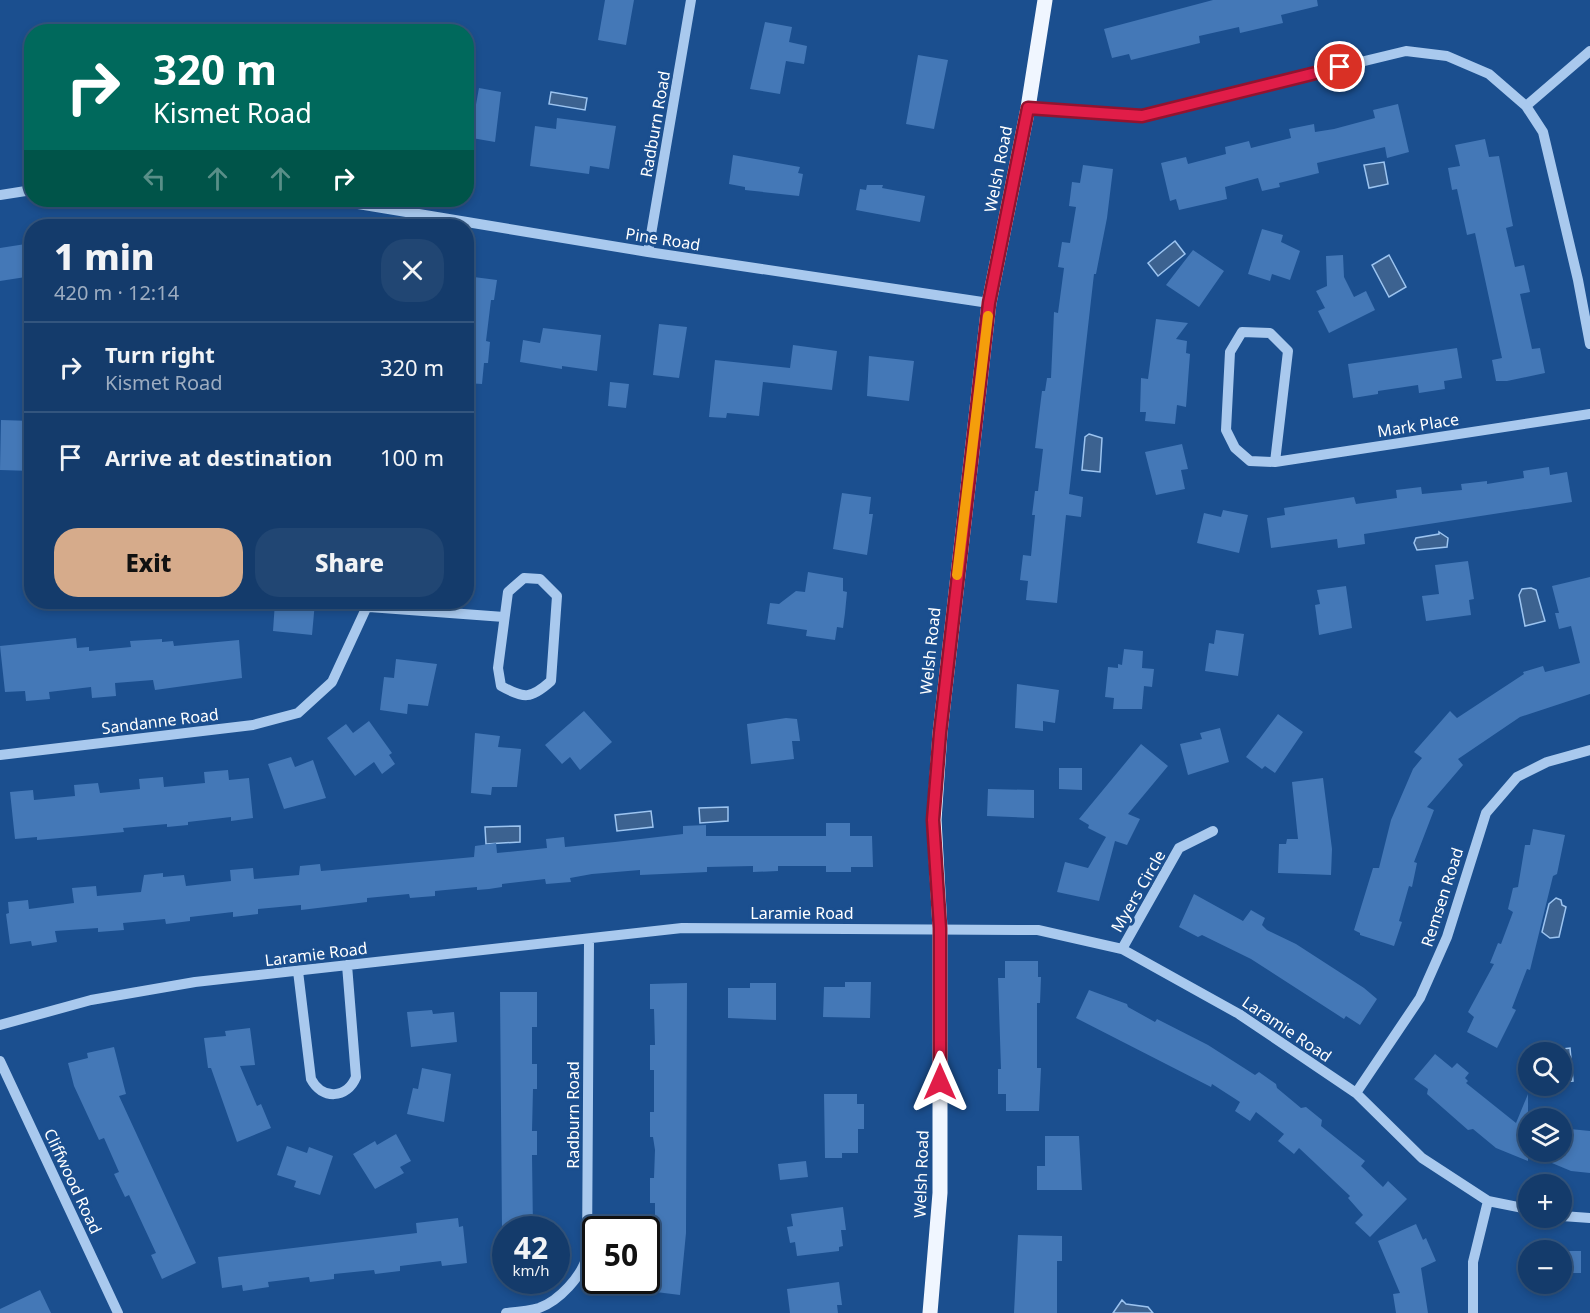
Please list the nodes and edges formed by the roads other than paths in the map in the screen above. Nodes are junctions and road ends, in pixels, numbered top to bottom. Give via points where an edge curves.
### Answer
1 (691, 0) edge
2 (1045, 0) edge
3 (1590, 51) edge
4 (1526, 106) junction
5 (1028, 108) junction
6 (24, 191) edge
7 (0, 195) edge
8 (378, 207) edge
9 (415, 213) junction
10 (414, 219) edge
11 (451, 219) edge
12 (474, 223) edge
13 (648, 252) junction
14 (1590, 278) edge
15 (1578, 280) junction
16 (989, 303) junction
17 (1590, 344) edge
18 (1590, 414) edge
19 (1275, 462) junction
20 (367, 609) edge
21 (421, 609) edge
22 (504, 617) junction
23 (1590, 750) edge
24 (0, 755) edge
25 (1213, 831) dead end
26 (940, 928) junction
27 (589, 940) junction
28 (1122, 949) junction
29 (347, 965) junction
30 (298, 971) junction
31 (0, 1024) edge
32 (0, 1061) edge
33 (1356, 1093) junction
34 (1488, 1201) junction
35 (1518, 1207) edge
36 (1572, 1217) edge
37 (1590, 1218) edge
38 (118, 1313) edge
39 (506, 1313) edge
40 (930, 1313) edge
41 (1473, 1313) edge

1 - 13 street, Radburn Road
2 - 5 main road, Welsh Road
3 - 4 street
4 - 5 street via 1489,74 1447,57 1406,51 1142,116
4 - 15 street via 1543,132
5 - 16 main road, Welsh Road
6 - 7 street
8 - 9 street, Pine Road
9 - 10 street
9 - 11 street, Pine Road
12 - 13 street, Pine Road
13 - 16 street, Pine Road
14 - 15 street
15 - 17 street
16 - 26 main road, Welsh Road via 933,820
18 - 19 street, Mark Place
19 - 19 street, Mark Place via 1250,461 1235,448 1226,430 1230,352 1242,332 1270,333 1288,351
20 - 24 street, Sandanne Road via 332,682 298,712 253,725
21 - 22 street
22 - 22 street via 508,592 524,578 540,579 557,596 551,681 537,694 519,696 501,686 498,668
23 - 33 street, Remsen Road via 1547,762 1517,777 1486,813 1447,937 1420,998
25 - 28 street, Myers Circle via 1179,848
26 - 27 street, Laramie Road via 682,928
26 - 28 street, Laramie Road via 1038,930
26 - 40 main road, Welsh Road via 940,1193
27 - 29 street, Laramie Road
27 - 39 street, Radburn Road via 585,1266 570,1285 538,1308
28 - 33 street, Laramie Road via 1239,1014
29 - 30 street, Laramie Road
29 - 30 street via 356,1077 349,1089 336,1095 320,1092 310,1079
30 - 31 street, Laramie Road via 195,982 110,997
32 - 38 street, Cliffwood Road
33 - 34 street, Laramie Road via 1422,1158
34 - 35 street, Laramie Road
34 - 41 street via 1473,1262
36 - 37 street

